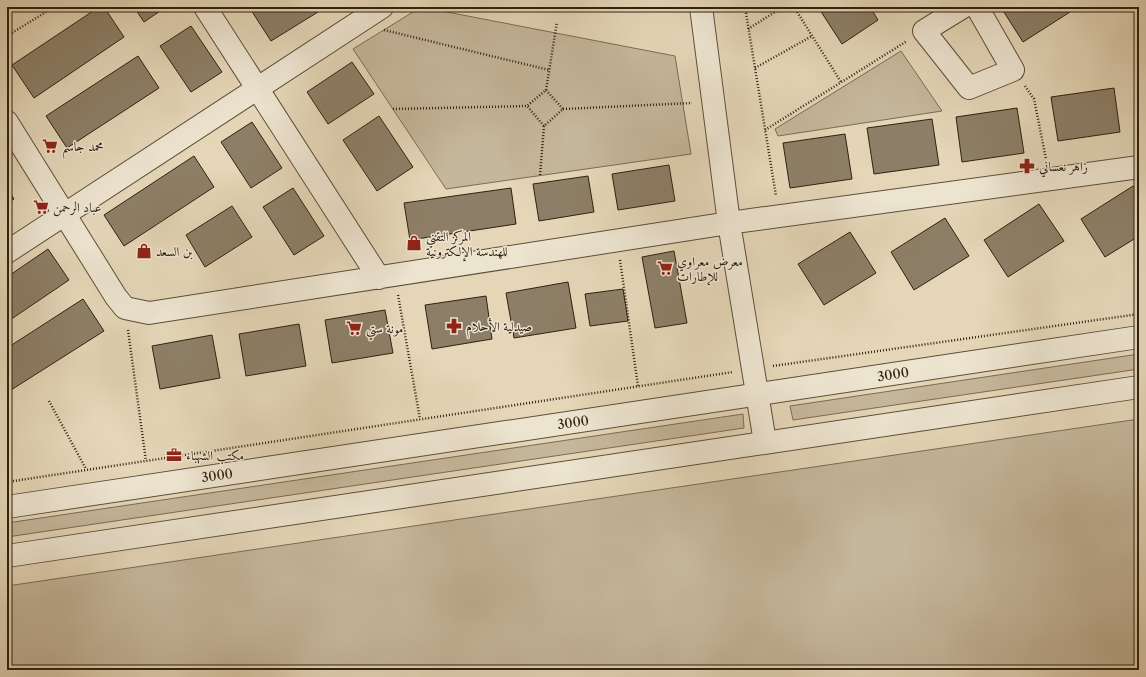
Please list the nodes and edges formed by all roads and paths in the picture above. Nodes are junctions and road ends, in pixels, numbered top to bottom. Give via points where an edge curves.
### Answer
1 (54, 7) edge
2 (205, 7) edge
3 (382, 7) edge
4 (701, 7) edge
5 (745, 7) edge
6 (783, 7) edge
7 (794, 7) edge
8 (963, 7) edge
9 (977, 7) edge
10 (557, 22) dead end
11 (7, 28) edge
12 (748, 29) junction
13 (384, 30) dead end
14 (924, 31) junction
15 (11, 34) junction
16 (7, 36) edge
17 (812, 36) junction
18 (755, 68) junction
19 (549, 70) junction
20 (1013, 70) junction
21 (841, 82) junction
22 (258, 89) junction
23 (546, 90) junction
24 (713, 102) junction
25 (528, 106) junction
26 (393, 109) dead end
27 (563, 109) junction
28 (7, 122) edge
29 (544, 126) junction
30 (765, 130) junction
31 (1139, 167) edge
32 (540, 175) dead end
33 (1050, 179) junction
34 (65, 216) junction
35 (779, 216) junction
36 (729, 223) junction
37 (617, 241) junction
38 (7, 252) edge
39 (387, 277) junction
40 (125, 308) junction
41 (1139, 314) edge
42 (1139, 337) edge
43 (753, 368) junction
44 (638, 386) junction
45 (1139, 387) edge
46 (757, 395) junction
47 (48, 401) dead end
48 (420, 419) junction
49 (765, 442) junction
50 (146, 461) junction
51 (86, 470) junction
52 (7, 482) edge
53 (7, 507) edge
54 (7, 556) edge

1 - 15 path
2 - 22 street
3 - 22 street
4 - 24 street
5 - 12 path
6 - 12 path
7 - 17 path
8 - 14 street
9 - 20 street
10 - 19 path
11 - 15 path
12 - 18 path
13 - 19 path
14 - 20 street via 969,88
14 - 21 path
15 - 16 path
17 - 18 path
17 - 21 path
18 - 30 path
19 - 23 path
20 - 33 path via 1034,99
21 - 30 path
22 - 34 street
22 - 39 street
23 - 25 path
23 - 27 path
24 - 27 path
24 - 36 street
25 - 26 path
25 - 29 path
27 - 29 path
28 - 34 street
29 - 32 path
30 - 35 path
31 - 33 street
33 - 35 street
34 - 38 street
34 - 40 street
35 - 36 street
36 - 37 street
36 - 43 street
37 - 39 street
37 - 44 path
39 - 40 street via 149,313
39 - 48 path
40 - 50 path
41 - 43 path
42 - 46 street, 3000
43 - 44 path
43 - 46 street
44 - 48 path
45 - 49 street
46 - 49 street
46 - 53 street, 3000
47 - 51 path
48 - 50 path
49 - 54 street
50 - 51 path
51 - 52 path

